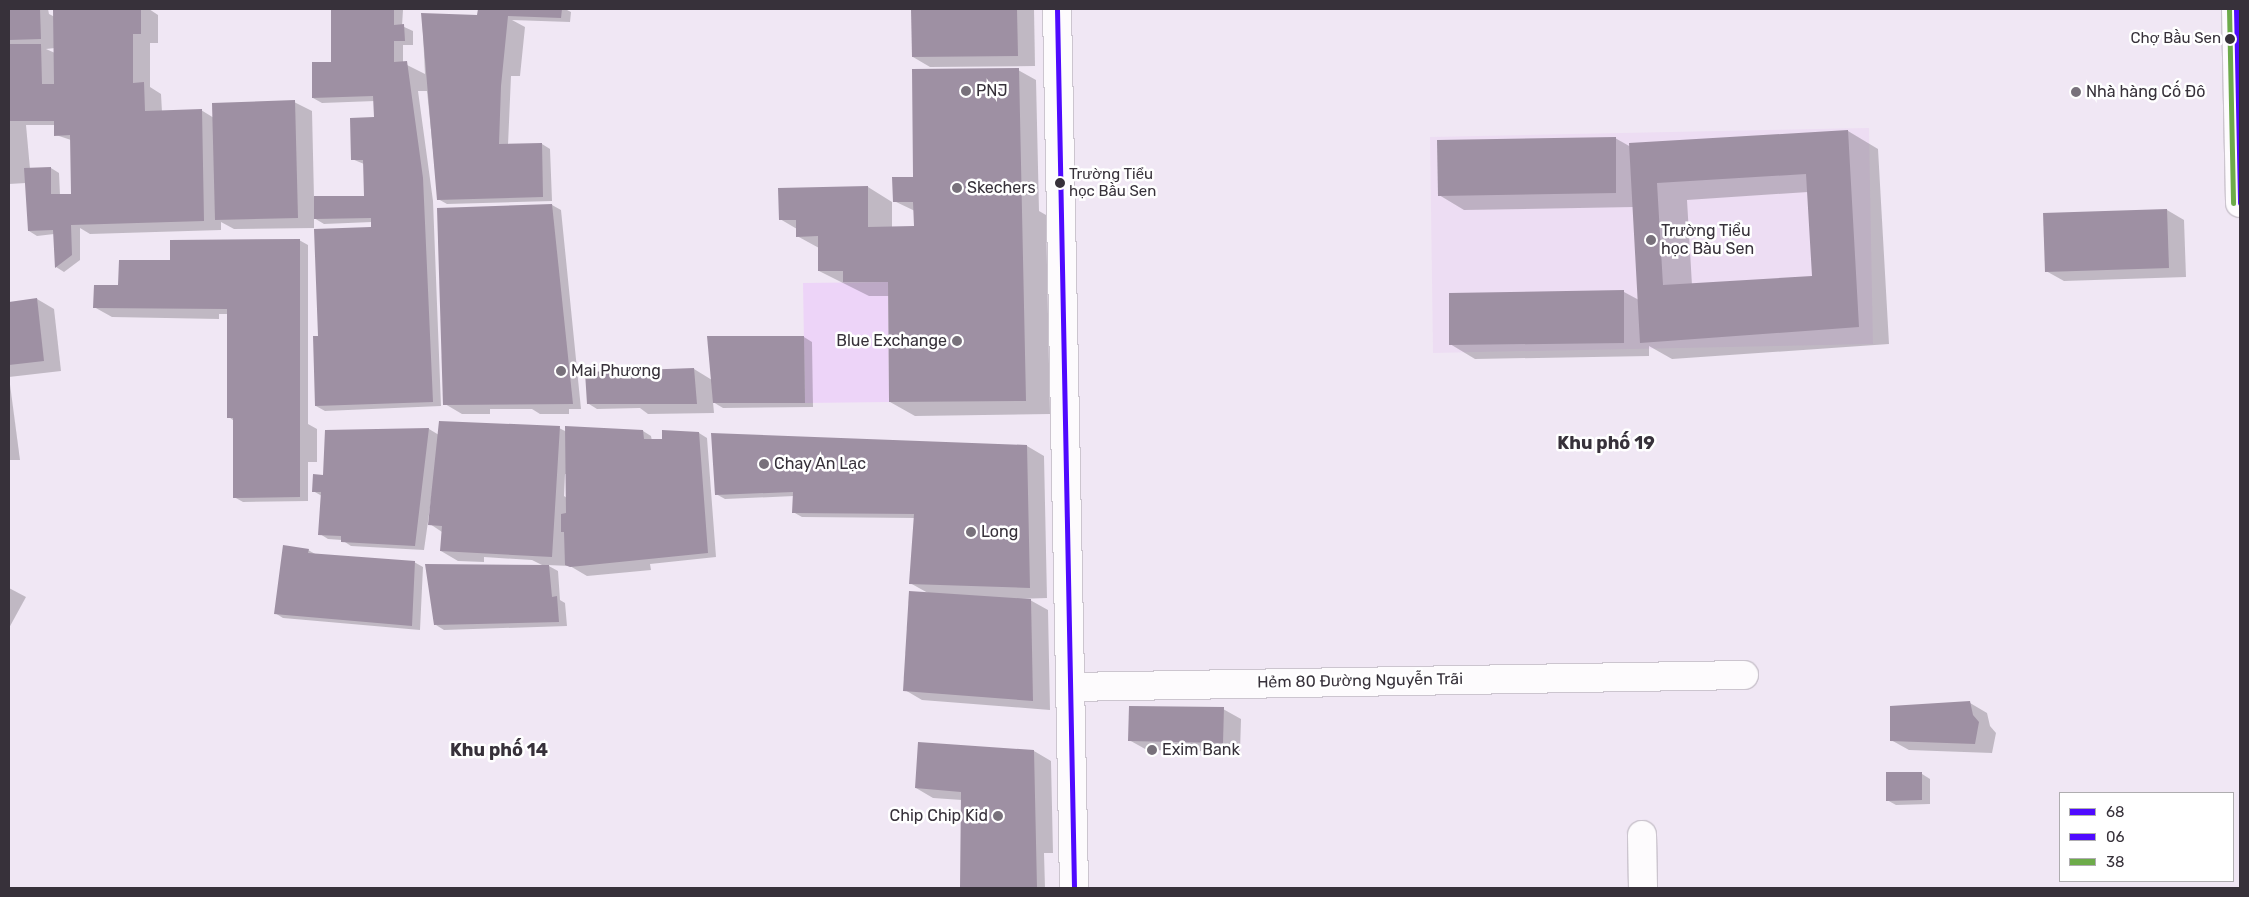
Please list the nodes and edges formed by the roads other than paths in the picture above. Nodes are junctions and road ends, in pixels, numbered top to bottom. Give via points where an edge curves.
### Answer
1 (1057, 9) edge
2 (2236, 9) edge
3 (2240, 203) edge
4 (1744, 675) dead end
5 (1070, 687) junction
6 (1642, 835) dead end
7 (1074, 888) edge
8 (1643, 888) edge

1 - 5 main road
2 - 3 main road
4 - 5 main road, Hẻm 80 Đường Nguyễn Trãi
5 - 7 main road
6 - 8 main road

